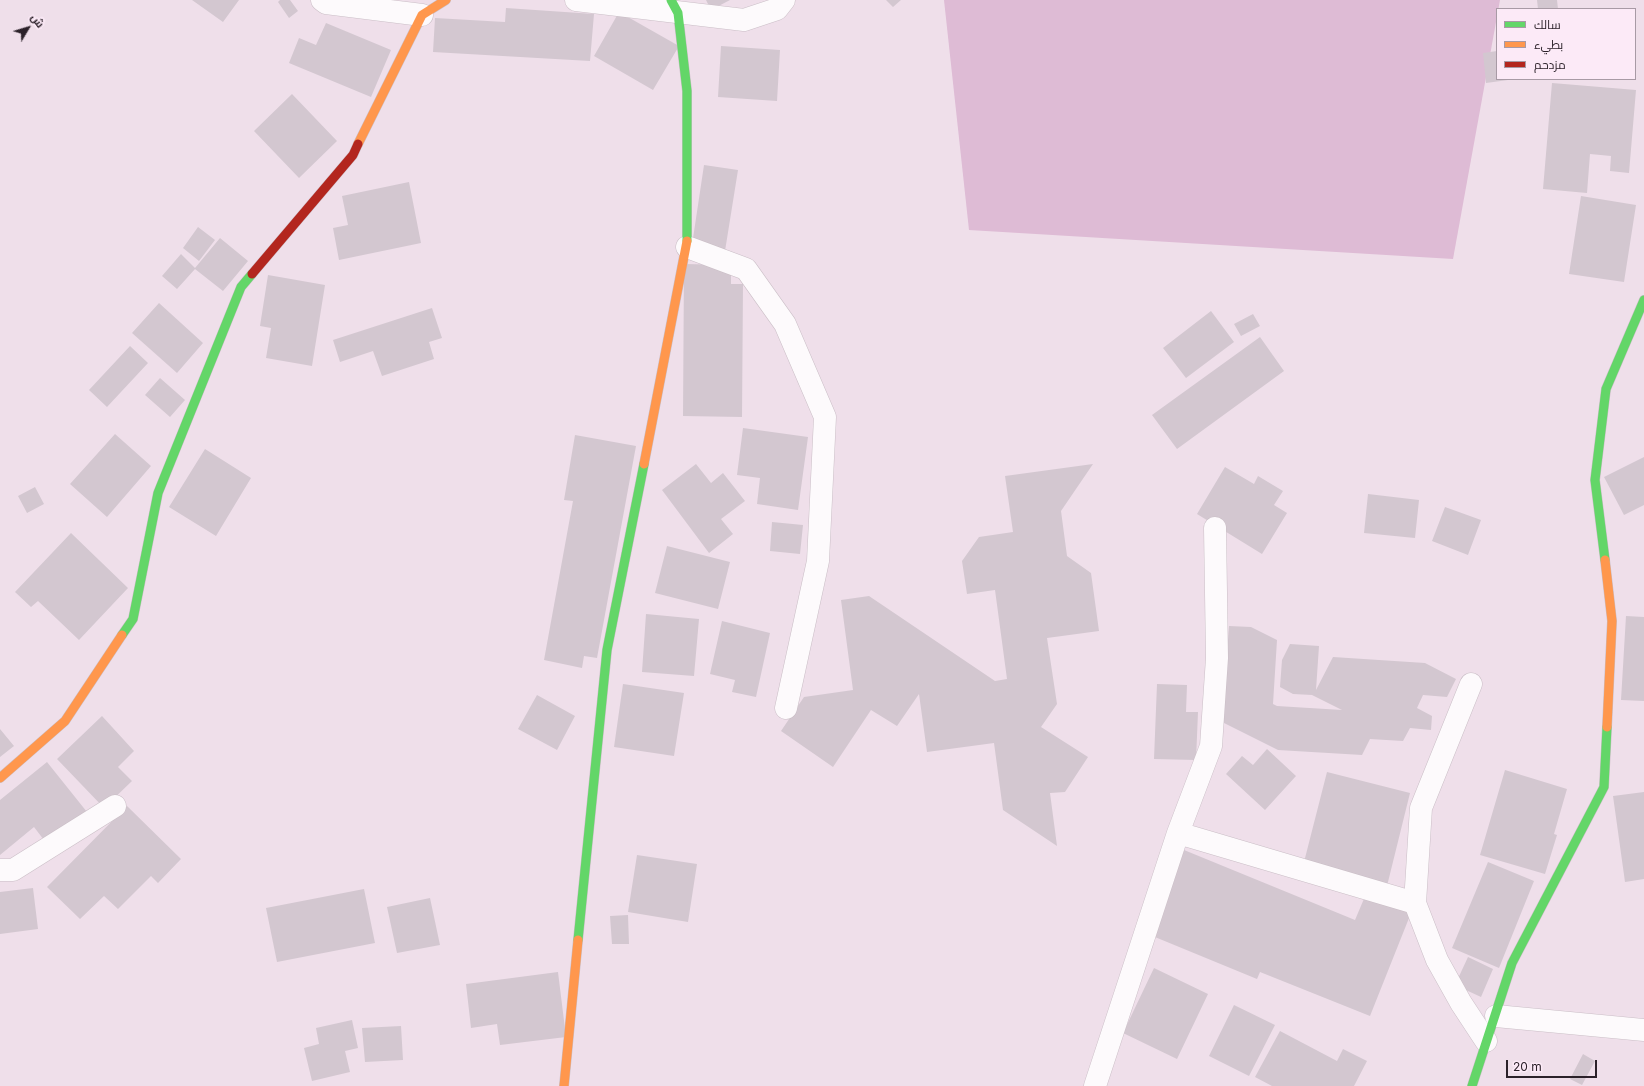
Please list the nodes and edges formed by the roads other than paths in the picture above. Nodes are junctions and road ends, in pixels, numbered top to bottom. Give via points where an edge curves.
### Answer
1 (322, 0) edge
2 (446, 0) edge
3 (576, 0) edge
4 (784, 0) edge
5 (675, 6) edge
6 (422, 15) junction
7 (687, 247) junction
8 (1644, 300) edge
9 (1215, 528) dead end
10 (1471, 684) dead end
11 (786, 708) dead end
12 (0, 778) edge
13 (115, 806) dead end
14 (1178, 833) junction
15 (0, 870) edge
16 (1415, 903) junction
17 (1496, 1016) junction
18 (1644, 1030) edge
19 (1486, 1041) junction
20 (564, 1086) edge
21 (1095, 1086) edge
22 (1472, 1086) edge

1 - 6 street via 326,3
2 - 6 street
3 - 5 street
4 - 5 street via 777,9 744,20
5 - 7 street via 687,91
6 - 12 street via 353,156 241,287 158,493 133,619 65,721
7 - 11 street via 746,269 785,324 825,416 818,561
7 - 20 street via 607,650
8 - 17 street via 1606,389 1595,480 1612,621 1604,787 1512,963
9 - 14 street via 1217,658 1211,746
10 - 16 street via 1421,808
13 - 15 street via 13,870
14 - 16 street
14 - 21 street
16 - 19 street via 1437,960
17 - 18 street
17 - 19 street
19 - 22 street

